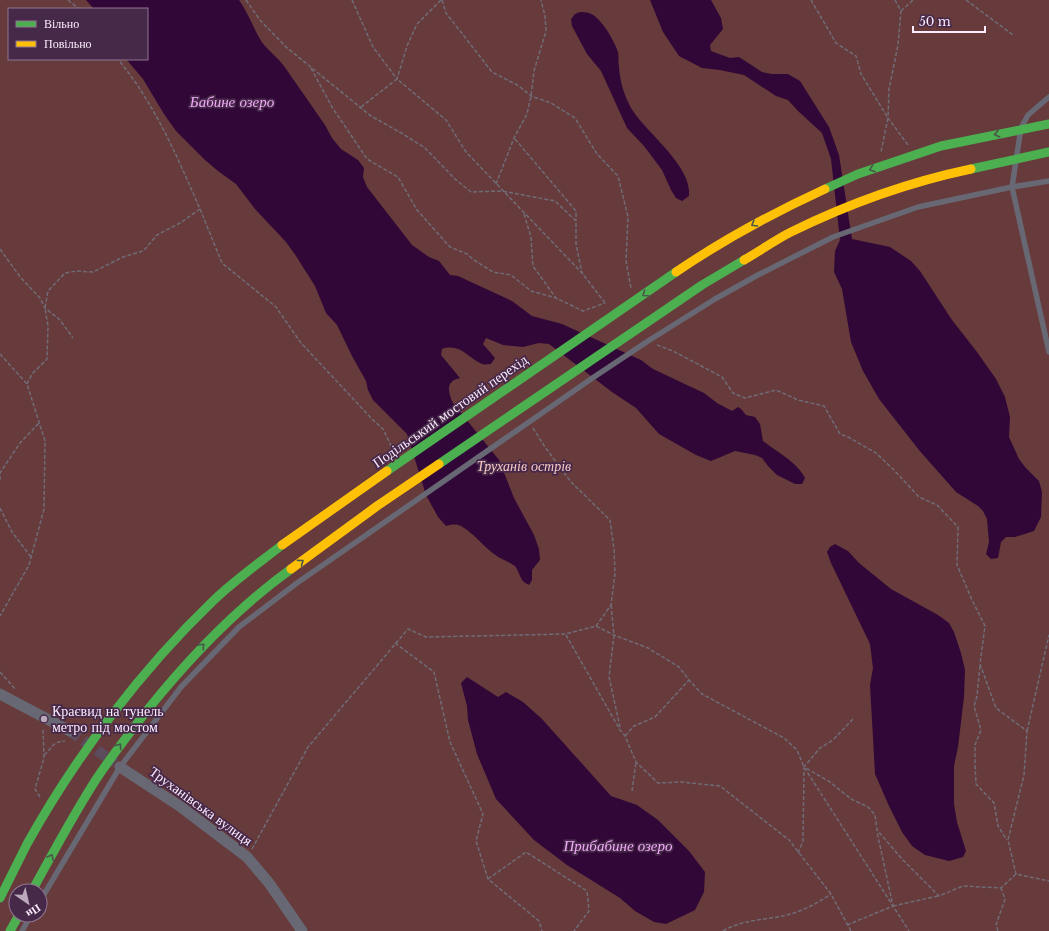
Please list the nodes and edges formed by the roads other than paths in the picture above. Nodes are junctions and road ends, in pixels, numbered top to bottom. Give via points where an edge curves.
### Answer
1 (1049, 97) edge
2 (1049, 124) edge
3 (1049, 152) edge
4 (1049, 181) edge
5 (1012, 187) junction
6 (1049, 352) edge
7 (0, 694) edge
8 (68, 736) tunnel mouth
9 (120, 767) junction
10 (36, 883) edge
11 (48, 888) edge
12 (0, 898) edge
13 (302, 931) edge

1 - 5 lane via 1028,115 1021,128
2 -> 12 main road, Подільський мостовий перехід, bridge via 941,146 858,174 778,211 692,262 299,532 215,600 142,679 85,753 57,796
10 -> 3 main road, bridge via 97,778 125,738 178,672 236,613 377,506 702,285 790,233 858,202 951,173
4 - 5 lane
5 - 6 lane
5 - 9 lane via 918,207 833,237 715,299 648,341 297,583 239,628 181,687
7 - 8 street
9 - 11 lane
9 - 13 street, Труханівська вулиця via 181,807 247,857 269,883

